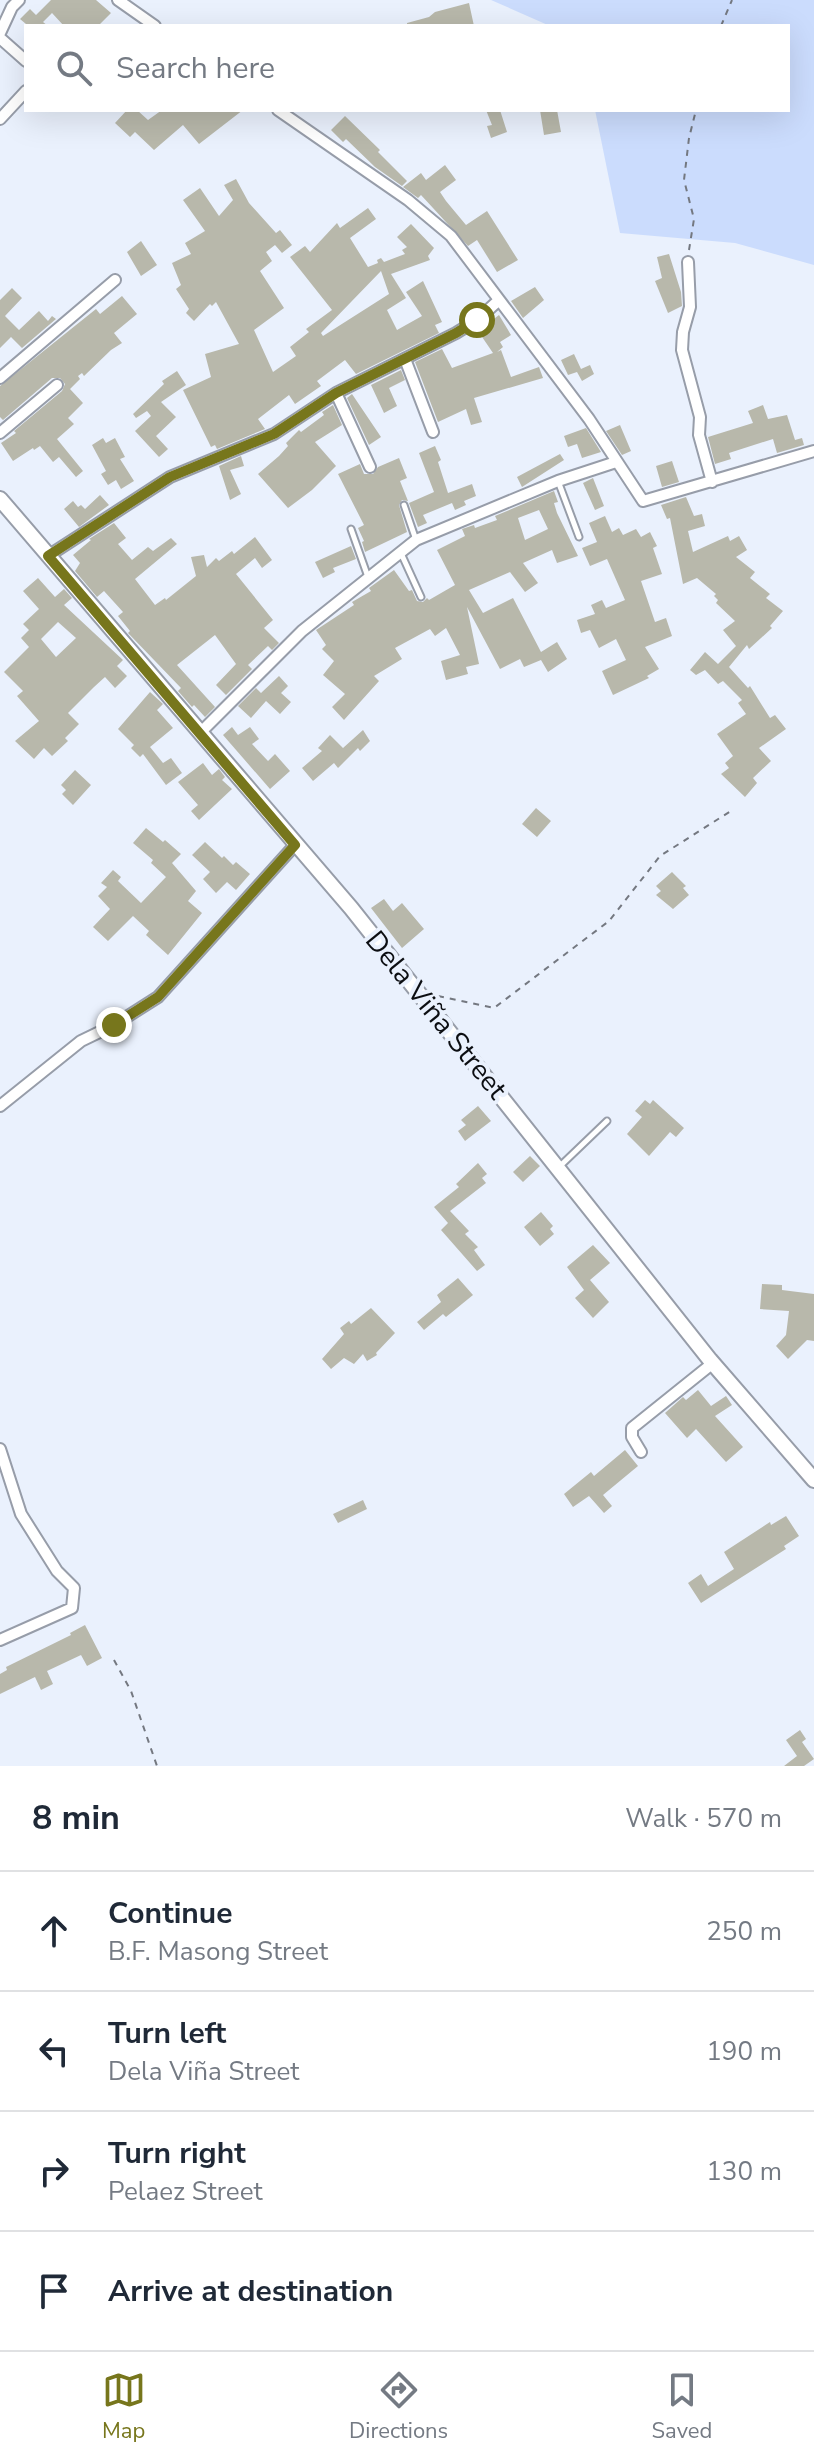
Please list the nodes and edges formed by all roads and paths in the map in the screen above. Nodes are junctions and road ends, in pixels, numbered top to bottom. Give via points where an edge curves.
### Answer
1 (19, 0) edge
2 (118, 0) edge
3 (732, 0) edge
4 (152, 24) edge
5 (722, 24) edge
6 (0, 35) edge
7 (24, 59) edge
8 (24, 93) edge
9 (281, 112) edge
10 (696, 112) edge
11 (0, 119) edge
12 (688, 262) joint
13 (115, 280) dead end
14 (498, 301) junction
15 (405, 359) junction
16 (0, 378) edge
17 (57, 385) dead end
18 (336, 393) junction
19 (433, 432) dead end
20 (0, 433) edge
21 (814, 451) edge
22 (616, 462) junction
23 (370, 467) dead end
24 (558, 481) junction
25 (712, 482) junction
26 (0, 499) edge
27 (404, 505) dead end
28 (351, 529) dead end
29 (579, 537) dead end
30 (416, 540) junction
31 (400, 551) junction
32 (48, 556) junction
33 (368, 577) junction
34 (421, 597) dead end
35 (200, 733) junction
36 (734, 809) dead end
37 (295, 845) junction
38 (417, 992) junction
39 (0, 1106) edge
40 (607, 1121) dead end
41 (557, 1168) junction
42 (713, 1363) junction
43 (0, 1449) edge
44 (641, 1452) dead end
45 (814, 1480) edge
46 (0, 1640) edge
47 (114, 1660) dead end
48 (157, 1766) edge

1 - 6 street
2 - 4 street
3 - 5 path
6 - 7 street
8 - 11 street
9 - 14 street via 451,236
10 - 12 path via 684,180 694,219
12 - 25 street via 690,307 682,350
13 - 16 street
14 - 15 street via 477,320
14 - 22 street
15 - 18 street
15 - 19 street
17 - 20 street
18 - 23 street
18 - 32 street via 274,434 170,477
21 - 25 street
22 - 24 street
22 - 25 street via 643,501
24 - 29 lane
24 - 30 street
26 - 32 street, Dela Viña Street
27 - 30 lane
28 - 33 lane
30 - 31 street
31 - 33 street
31 - 34 lane
32 - 35 street, Dela Viña Street
33 - 35 street via 302,631
35 - 37 street, Dela Viña Street
36 - 38 path via 660,856 609,921 494,1008
37 - 38 street, Dela Viña Street
37 - 39 street via 158,997 81,1041
38 - 41 street, Dela Viña Street
40 - 41 lane
41 - 42 street, Dela Viña Street
42 - 44 street via 632,1428
42 - 45 street, Dela Viña Street
43 - 46 street via 21,1514 74,1588 72,1608
47 - 48 path via 131,1691

